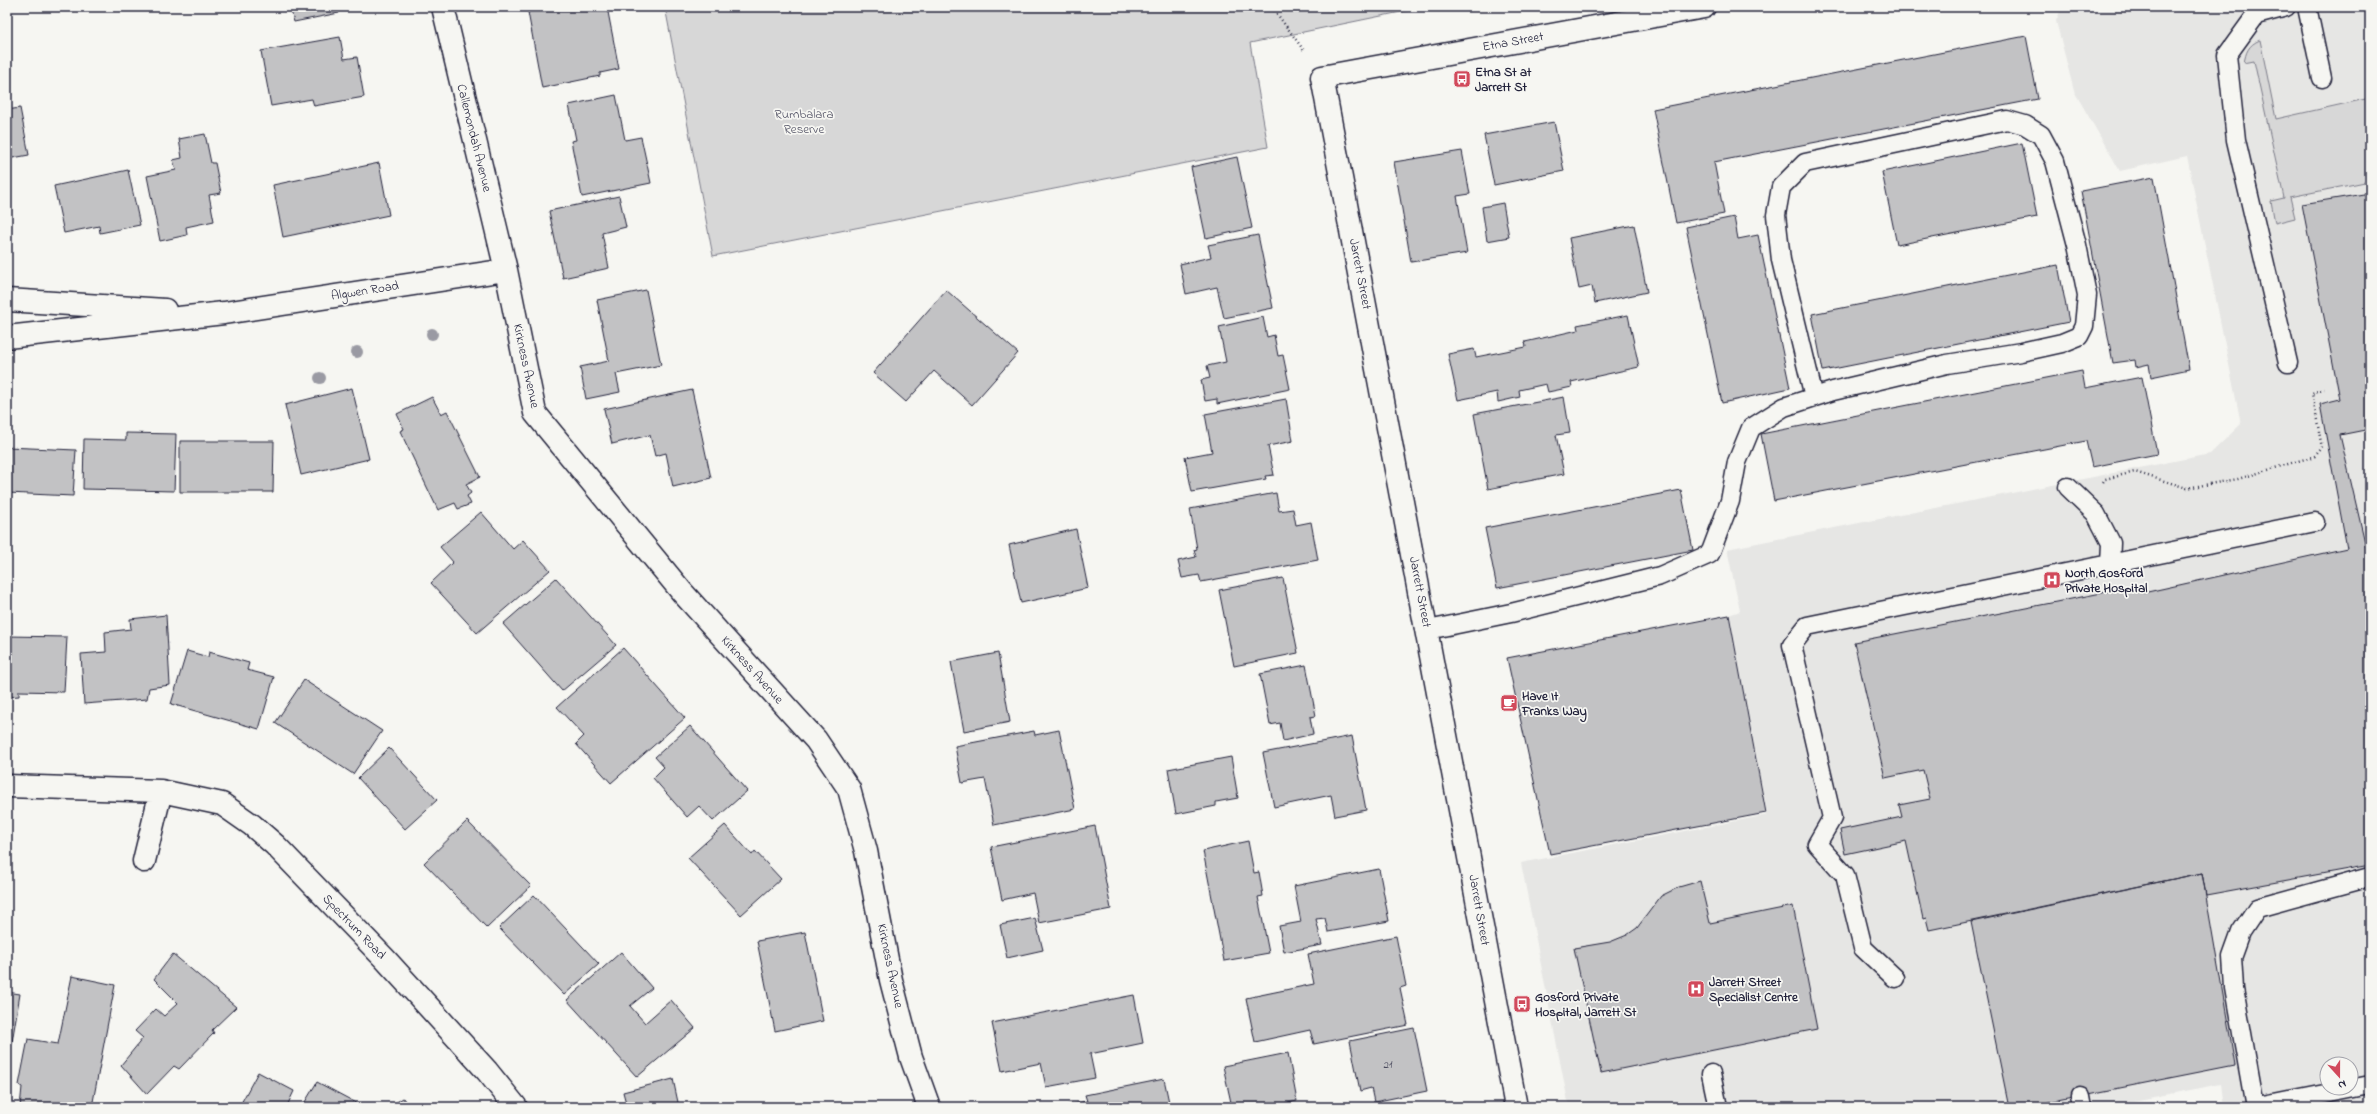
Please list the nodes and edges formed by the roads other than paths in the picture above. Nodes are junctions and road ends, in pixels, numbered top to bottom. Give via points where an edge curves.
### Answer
1 (443, 7) edge
2 (1704, 7) edge
3 (2286, 7) edge
4 (2307, 7) edge
5 (1322, 77) joint
6 (2322, 78) dead end
7 (506, 270) junction
8 (7, 300) edge
9 (224, 313) junction
10 (7, 337) edge
11 (2288, 363) dead end
12 (1814, 397) junction
13 (2068, 487) dead end
14 (2315, 522) dead end
15 (2110, 564) junction
16 (1428, 630) junction
17 (7, 786) edge
18 (161, 791) junction
19 (144, 862) dead end
20 (2370, 877) edge
21 (1895, 978) dead end
22 (1711, 1074) dead end
23 (2370, 1085) edge
24 (516, 1107) edge
25 (929, 1107) edge
26 (1516, 1107) edge
27 (1718, 1107) edge
28 (2255, 1107) edge
29 (2259, 1107) edge

1 - 7 street, Callemondah Avenue
2 - 5 street, Etna Street
3 - 11 lane via 2256,15 2227,55 2236,140
4 - 6 lane
5 - 16 street, Jarrett Street
7 - 9 street, Algwen Road
7 - 25 street, Kirkness Avenue via 535,413 682,592 816,740 849,789 866,851 891,980 907,1041
8 - 9 street, Algwen Road
9 - 10 street, Algwen Road
12 - 12 lane via 1947,364 2062,343 2079,336 2084,326 2087,295 2055,161 2040,135 2025,125 2007,120 1805,163 1781,188 1776,215 1781,260
12 - 16 lane via 1784,407 1751,428 1737,462 1730,502 1710,554 1660,576 1511,613
13 - 15 lane via 2096,514 2111,543
14 - 15 lane
15 - 21 lane via 1807,626 1792,645 1832,818 1817,844 1845,875 1863,948
16 - 26 street, Jarrett Street
17 - 18 street, Spectrum Road
18 - 19 street
18 - 24 street, Spectrum Road via 222,804 275,845 385,959 487,1071
20 - 28 lane via 2257,908 2240,932 2232,957 2234,988
22 - 27 lane
23 - 29 lane

